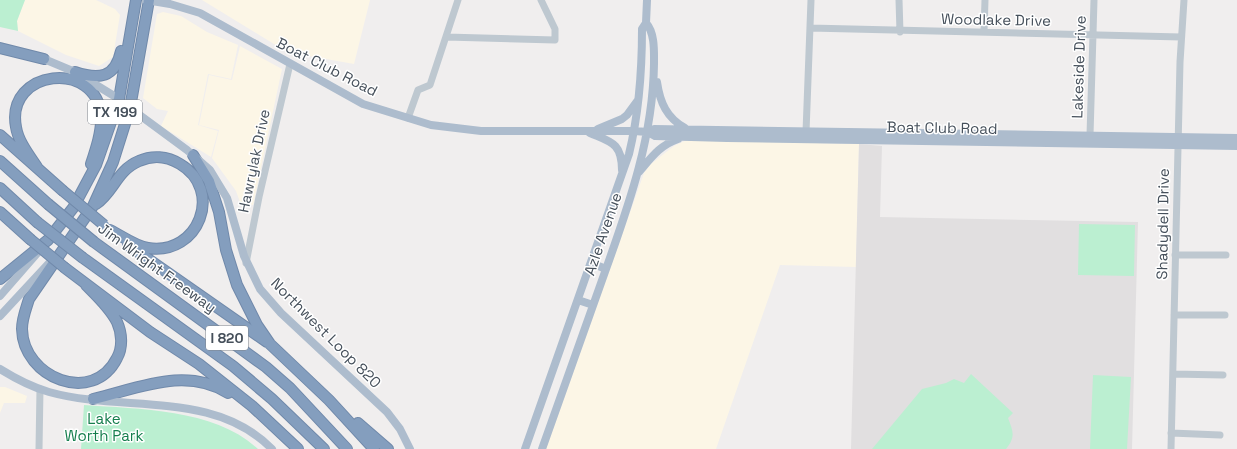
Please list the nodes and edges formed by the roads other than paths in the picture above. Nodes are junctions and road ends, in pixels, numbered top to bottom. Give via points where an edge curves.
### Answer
1 (136, 0) edge
2 (148, 0) edge
3 (458, 0) edge
4 (541, 0) edge
5 (647, 0) edge
6 (811, 0) edge
7 (899, 0) edge
8 (985, 0) edge
9 (1094, 0) edge
10 (1184, 0) edge
11 (646, 23) junction
12 (810, 28) junction
13 (900, 32) junction
14 (984, 32) junction
15 (1094, 34) junction
16 (446, 37) junction
17 (1181, 37) junction
18 (129, 40) junction
19 (0, 48) edge
20 (654, 56) junction
21 (44, 59) joint
22 (290, 64) junction
23 (75, 72) junction
24 (639, 98) junction
25 (119, 99) junction
26 (130, 108) junction
27 (408, 118) junction
28 (585, 131) junction
29 (634, 131) junction
30 (648, 132) junction
31 (806, 132) junction
32 (685, 133) junction
33 (0, 135) edge
34 (1090, 135) junction
35 (1237, 138) edge
36 (1178, 141) junction
37 (1237, 146) edge
38 (193, 155) junction
39 (0, 161) edge
40 (37, 167) junction
41 (638, 172) junction
42 (622, 176) junction
43 (0, 188) edge
44 (93, 206) junction
45 (74, 208) junction
46 (0, 212) edge
47 (0, 218) edge
48 (107, 227) junction
49 (20, 230) junction
50 (48, 240) junction
51 (61, 251) junction
52 (1226, 255) dead end
53 (1175, 256) junction
54 (246, 263) junction
55 (591, 263) junction
56 (606, 269) junction
57 (0, 279) edge
58 (86, 284) junction
59 (0, 296) edge
60 (578, 300) junction
61 (593, 305) junction
62 (1174, 315) junction
63 (1224, 315) dead end
64 (0, 316) edge
65 (270, 344) junction
66 (0, 369) edge
67 (1173, 374) junction
68 (1223, 375) dead end
69 (40, 389) junction
70 (93, 399) junction
71 (329, 400) junction
72 (252, 406) junction
73 (1171, 433) junction
74 (1220, 434) dead end
75 (39, 449) edge
76 (272, 449) edge
77 (298, 449) edge
78 (324, 449) edge
79 (347, 449) edge
80 (374, 449) edge
81 (388, 449) edge
82 (410, 449) edge
83 (525, 449) edge
84 (542, 449) edge
85 (1171, 449) edge

1 - 18 highway, TX 199
2 - 22 main road, Boat Club Road via 200,13
2 - 26 highway, TX 199
3 - 16 street
4 - 16 street via 555,29 555,40
5 - 11 main road, Azle Avenue
6 - 12 street
7 - 13 street
8 - 14 street
9 - 15 street, Lakeside Drive
10 - 17 street, Shadydell Drive
11 - 20 main road, Azle Avenue via 652,29
11 - 24 main road, Azle Avenue via 642,29
12 - 13 street, Woodlake Drive
12 - 31 street
13 - 14 street, Woodlake Drive
14 - 15 street, Woodlake Drive
15 - 17 street, Woodlake Drive
15 - 34 street, Lakeside Drive
16 - 27 street via 430,85 418,90
17 - 36 street, Shadydell Drive
18 - 23 highway via 123,46 115,69 108,74 94,77
18 - 25 highway, TX 199
19 - 21 highway
20 - 30 main road, Azle Avenue via 652,108
20 - 32 main road via 658,91 664,108
21 - 23 main road
22 - 27 main road, Boat Club Road via 362,104
22 - 54 street, Hawrylak Drive
23 - 25 main road
24 - 28 main road via 622,119 597,130
24 - 29 main road, Azle Avenue
25 - 45 highway, TX 199 via 96,165
26 - 38 main road, Northwest Loop 820
26 - 44 highway, TX 199 via 119,145
27 - 28 main road, Boat Club Road via 440,126 481,131
28 - 29 main road, Boat Club Road
28 - 42 main road, Azle Avenue via 611,141 616,146 620,154
29 - 30 main road, Boat Club Road
29 - 42 main road, Azle Avenue
30 - 32 main road, Boat Club Road via 654,128
30 - 41 main road, Azle Avenue
31 - 32 main road, Boat Club Road
31 - 34 main road, Boat Club Road
32 - 36 main road, Boat Club Road
32 - 41 main road via 663,146
33 - 40 highway
34 - 36 main road, Boat Club Road
35 - 36 main road, Boat Club Road
36 - 37 main road, Boat Club Road
36 - 53 street, Shadydell Drive
38 - 54 main road, Northwest Loop 820 via 214,176 227,198
38 - 65 highway via 209,181 237,285 248,309
39 - 79 highway, Jim Wright Freeway / I 820, bridge via 94,242 266,367 290,388
40 - 45 highway via 18,135 15,117 17,108 21,98 33,85 54,77 71,79 89,90 100,116 92,161
40 - 48 highway, bridge
41 - 56 main road, Azle Avenue
42 - 55 main road, Azle Avenue
43 - 78 highway, I 820, bridge via 37,222 83,258 233,366
44 - 48 highway via 128,167 146,158 158,157 175,161 192,173 199,183 203,200 200,218 182,242 165,248 147,248
44 - 51 highway, TX 199
45 - 50 highway, TX 199
46 - 49 highway
47 - 49 highway
48 - 65 highway via 128,245
49 - 58 highway, bridge
50 - 57 highway
50 - 59 main road, TX 199
51 - 58 highway via 29,299 22,329 25,343 37,366 60,380 73,383 98,379 106,373 114,365 122,342 117,322
51 - 64 main road, TX 199
52 - 53 street
53 - 62 street, Shadydell Drive
54 - 82 main road, Northwest Loop 820 via 269,301 387,412
55 - 56 main road
55 - 60 main road, Azle Avenue
56 - 61 main road, Azle Avenue
58 - 72 highway via 150,332 199,364
60 - 61 main road
60 - 83 main road, Azle Avenue
61 - 84 main road, Azle Avenue
62 - 63 street
62 - 67 street, Shadydell Drive
65 - 71 highway
66 - 69 main road
67 - 68 street
67 - 73 street, Shadydell Drive
69 - 70 main road via 61,395
69 - 75 street
70 - 72 highway via 152,382 179,380 202,382 218,387
70 - 76 main road via 184,408 219,415 248,430
71 - 80 highway
71 - 81 highway
72 - 77 highway
73 - 74 street
73 - 85 street, Shadydell Drive

